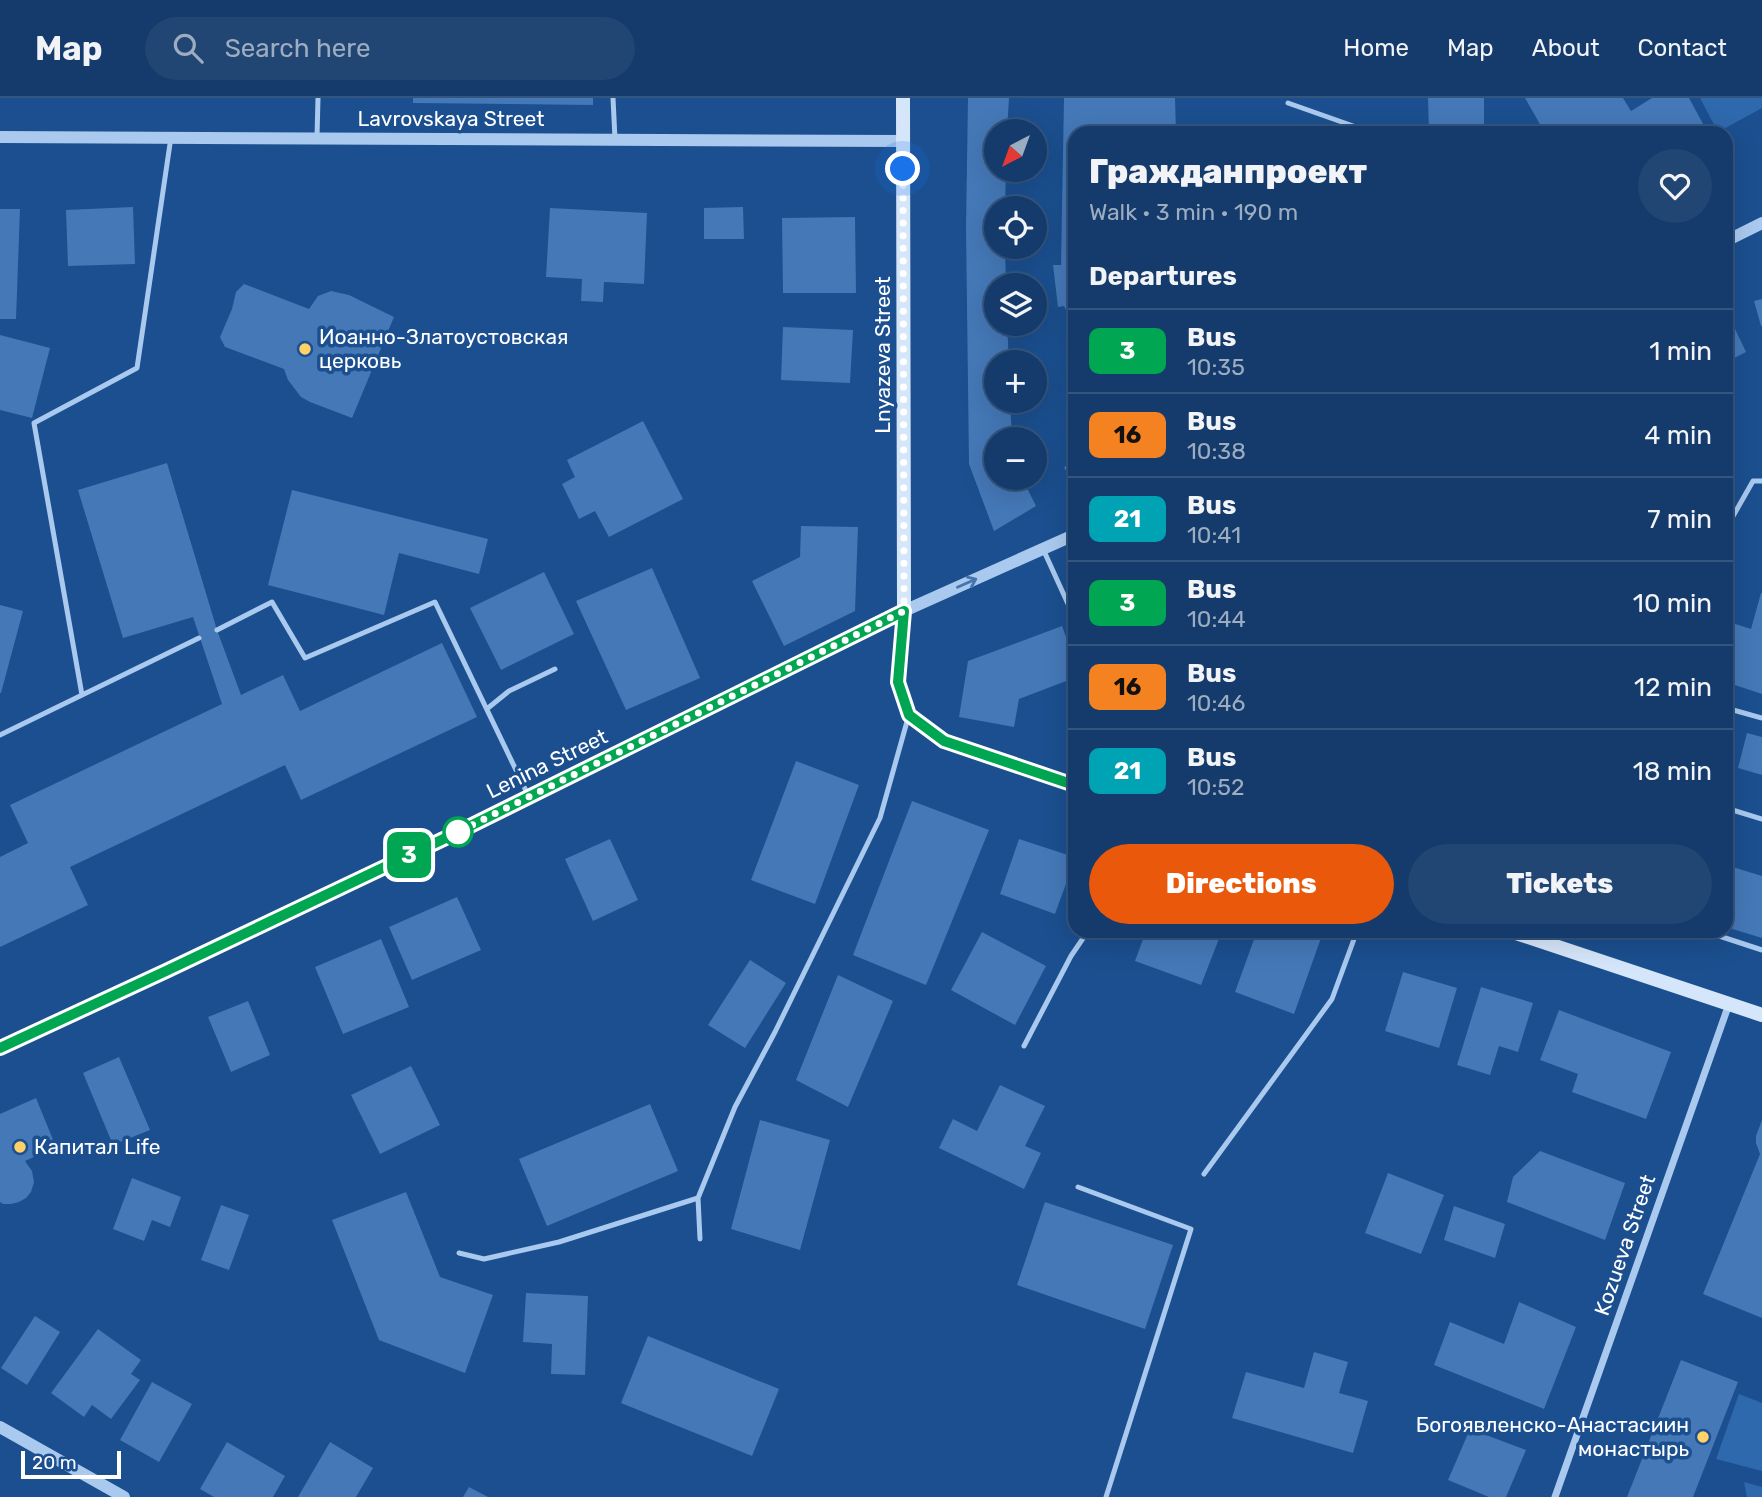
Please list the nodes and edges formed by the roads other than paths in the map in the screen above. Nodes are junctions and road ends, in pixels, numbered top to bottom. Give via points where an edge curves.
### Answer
1 (318, 98) edge
2 (613, 98) edge
3 (903, 98) edge
4 (1288, 103) dead end
5 (1353, 126) edge
6 (0, 136) edge
7 (171, 137) junction
8 (317, 137) junction
9 (615, 139) junction
10 (903, 141) junction
11 (1762, 223) edge
12 (1733, 238) edge
13 (1762, 481) edge
14 (1733, 516) edge
15 (1068, 538) edge
16 (1043, 549) junction
17 (1068, 604) edge
18 (904, 611) junction
19 (217, 629) dead end
20 (199, 638) dead end
21 (555, 669) dead end
22 (82, 695) junction
23 (488, 708) junction
24 (1733, 710) edge
25 (909, 715) junction
26 (1762, 718) edge
27 (0, 735) edge
28 (1068, 783) edge
29 (529, 797) junction
30 (1733, 810) edge
31 (1762, 819) edge
32 (1083, 938) edge
33 (1354, 938) edge
34 (1531, 938) edge
35 (1725, 938) edge
36 (1762, 950) edge
37 (1728, 1004) junction
38 (1762, 1015) edge
39 (1024, 1046) dead end
40 (0, 1048) edge
41 (1204, 1174) dead end
42 (1078, 1187) dead end
43 (698, 1198) junction
44 (700, 1239) dead end
45 (459, 1252) dead end
46 (0, 1427) edge
47 (124, 1497) edge
48 (1106, 1497) edge
49 (1555, 1497) edge

1 - 8 lane
2 - 9 lane
3 - 10 main road, Lnyazeva Street
4 - 5 lane
6 - 7 street, Lavrovskaya Street
7 - 8 street, Lavrovskaya Street
7 - 22 lane via 137,368 34,423
8 - 9 street, Lavrovskaya Street
9 - 10 street, Lavrovskaya Street
10 - 18 main road, Lnyazeva Street
11 - 12 street
13 - 14 lane via 1753,481
15 - 16 street, Lenina Street
16 - 17 lane
18 -> 16 street, Lenina Street
18 - 25 main road, Lnyazeva Street via 898,682
18 - 29 main road, Lenina Street
19 - 23 lane via 272,603 305,658 435,602
20 - 22 lane
21 - 23 lane via 509,691
22 - 27 lane
23 - 29 lane
24 - 26 lane
25 - 28 main road via 944,741
25 - 43 lane via 880,818 735,1107
29 - 40 main road, Lenina Street
30 - 31 lane
32 - 39 lane
33 - 41 lane via 1332,999
34 - 37 main road
35 - 36 lane
37 - 38 main road
37 - 49 street, Kozueva Street
42 - 48 lane via 1191,1229
43 - 44 lane
43 - 45 lane via 534,1248 484,1259
46 - 47 street

